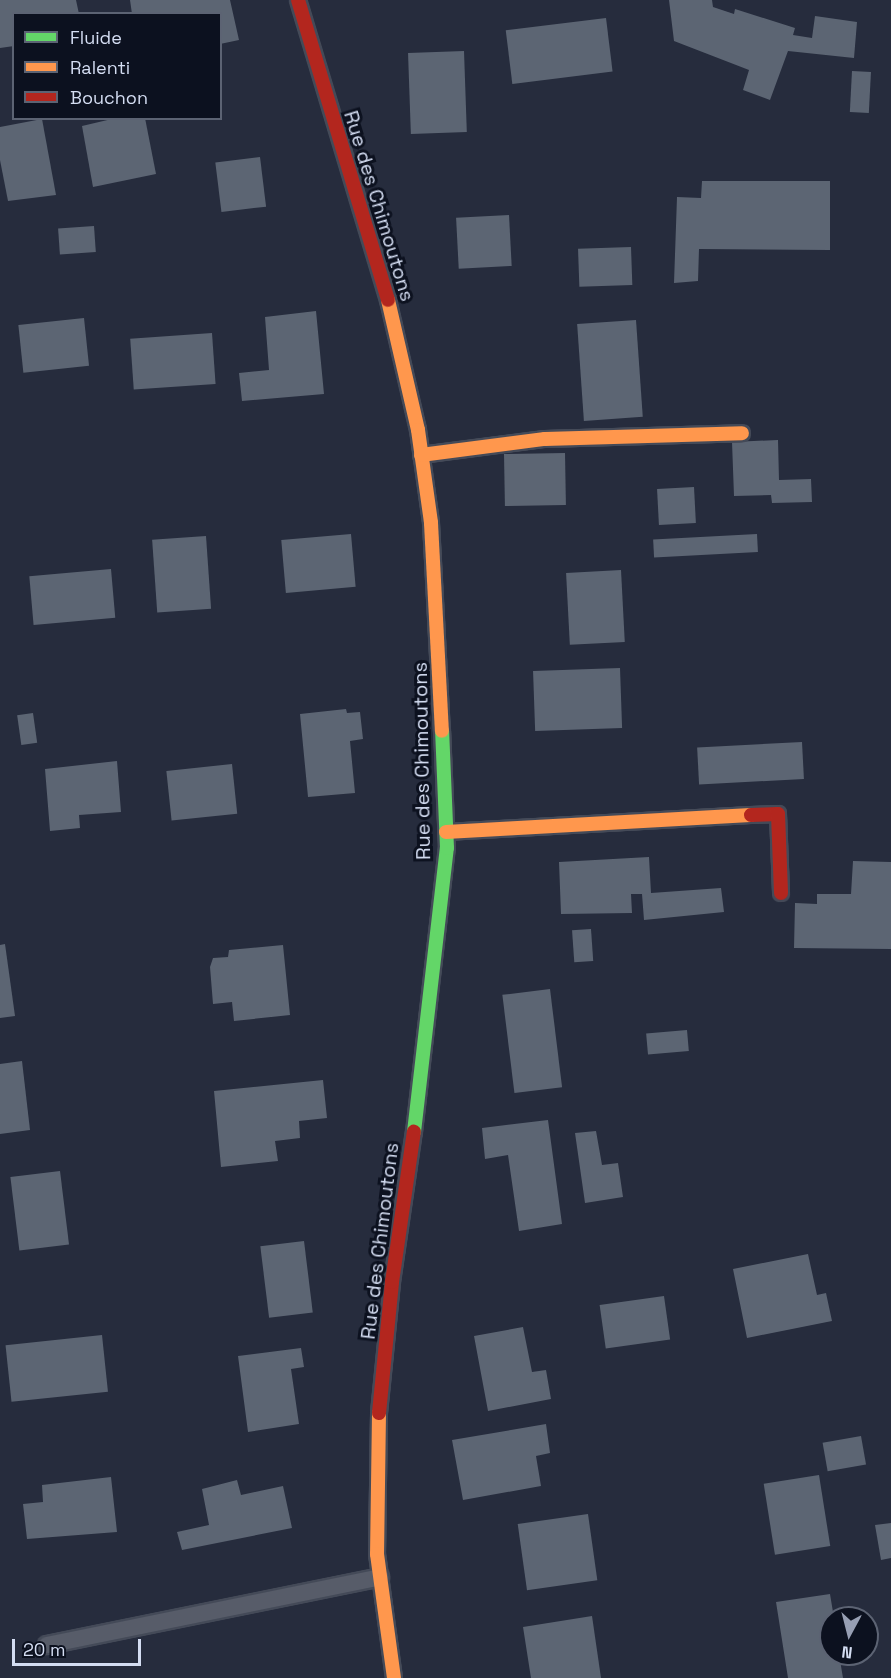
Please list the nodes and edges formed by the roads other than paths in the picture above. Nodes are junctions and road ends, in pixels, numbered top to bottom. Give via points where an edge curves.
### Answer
1 (298, 0) edge
2 (742, 433) dead end
3 (421, 455) junction
4 (446, 832) junction
5 (781, 893) dead end
6 (380, 1577) junction
7 (48, 1645) dead end
8 (394, 1678) edge

1 - 3 main road, Rue des Chimoutons via 307,39 378,256
2 - 3 main road via 545,439
3 - 4 main road, Rue des Chimoutons via 438,616
4 - 5 main road via 778,814
4 - 6 main road, Rue des Chimoutons via 427,1035 392,1282 376,1445
6 - 7 lane
6 - 8 main road, Rue des Chimoutons

